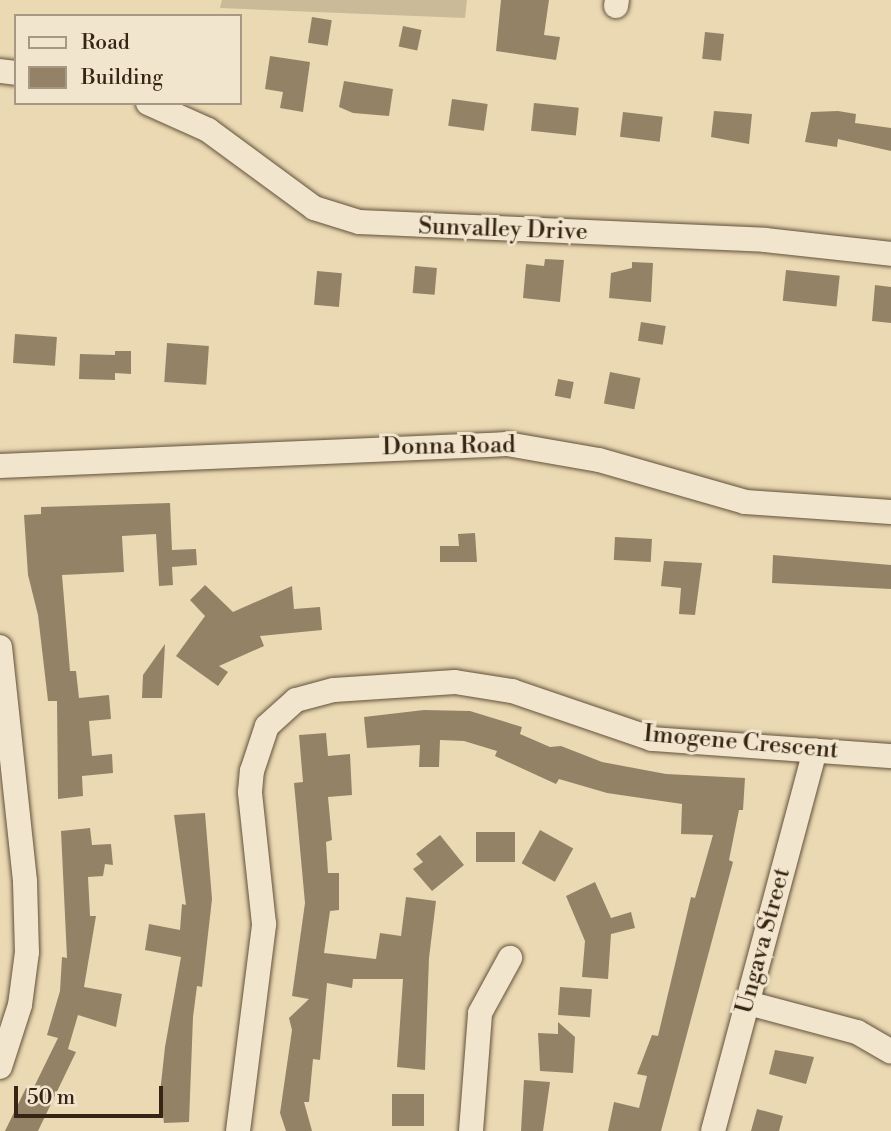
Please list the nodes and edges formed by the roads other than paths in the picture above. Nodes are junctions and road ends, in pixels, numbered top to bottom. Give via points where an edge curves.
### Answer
1 (152, 105) edge
2 (891, 254) edge
3 (0, 466) edge
4 (891, 512) edge
5 (0, 647) edge
6 (815, 750) junction
7 (891, 756) edge
8 (510, 958) dead end
9 (748, 1003) junction
10 (891, 1052) edge
11 (0, 1066) edge
12 (238, 1131) edge
13 (471, 1131) edge
14 (713, 1131) edge

1 - 2 street, Sunvalley Drive via 208,130 314,208 359,222 765,240
3 - 4 street, Donna Road via 507,444 590,458 667,484 752,504
5 - 11 street via 25,882 27,952 20,1005
6 - 7 street, Imogene Crescent
6 - 9 street, Ungava Street
6 - 12 street, Imogene Crescent via 652,739 512,691 455,682 334,690 306,695 286,706 267,726 256,749 250,792 264,924
8 - 13 street via 480,1013
9 - 10 street via 857,1032
9 - 14 street, Ungava Street

